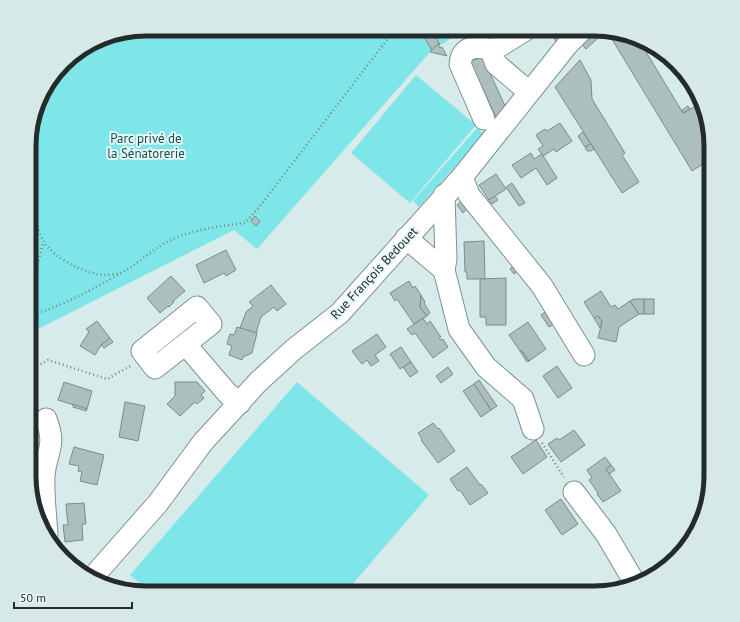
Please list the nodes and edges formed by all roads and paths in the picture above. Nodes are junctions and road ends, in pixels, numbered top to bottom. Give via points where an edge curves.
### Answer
1 (390, 36) edge
2 (516, 36) edge
3 (576, 36) edge
4 (494, 50) junction
5 (530, 92) junction
6 (484, 119) dead end
7 (462, 177) junction
8 (444, 195) junction
9 (36, 216) edge
10 (406, 238) junction
11 (44, 242) junction
12 (36, 269) edge
13 (444, 270) junction
14 (119, 274) junction
15 (36, 314) edge
16 (186, 345) junction
17 (584, 355) dead end
18 (147, 357) junction
19 (36, 367) edge
20 (240, 403) junction
21 (46, 419) dead end
22 (533, 429) joint
23 (37, 474) edge
24 (574, 492) joint
25 (44, 519) edge
26 (96, 574) edge
27 (633, 579) edge

1 - 14 path via 245,224 219,226 170,240
2 - 4 street
3 - 5 street, Rue François Bedouet
4 - 5 street via 496,64
4 - 6 street via 474,47 460,56 460,64
5 - 7 street, Rue François Bedouet
7 - 8 street, Rue François Bedouet
7 - 17 street via 469,195 542,286
8 - 10 street, Rue François Bedouet
8 - 13 street
9 - 11 path
10 - 13 street
10 - 20 street, Rue François Bedouet via 340,313 293,350 258,382
11 - 12 path
11 - 14 path via 68,263 102,275
13 - 22 street via 459,329 486,367 523,399
14 - 15 path
16 - 18 street via 155,368
16 - 18 street via 211,324 196,307 142,351
16 - 20 street via 228,394
18 - 19 path via 107,379 48,360
20 - 26 street, Rue François Bedouet via 203,442 158,503
21 - 23 street via 51,432 51,444
22 - 24 path
23 - 25 street
24 - 27 street via 606,534

